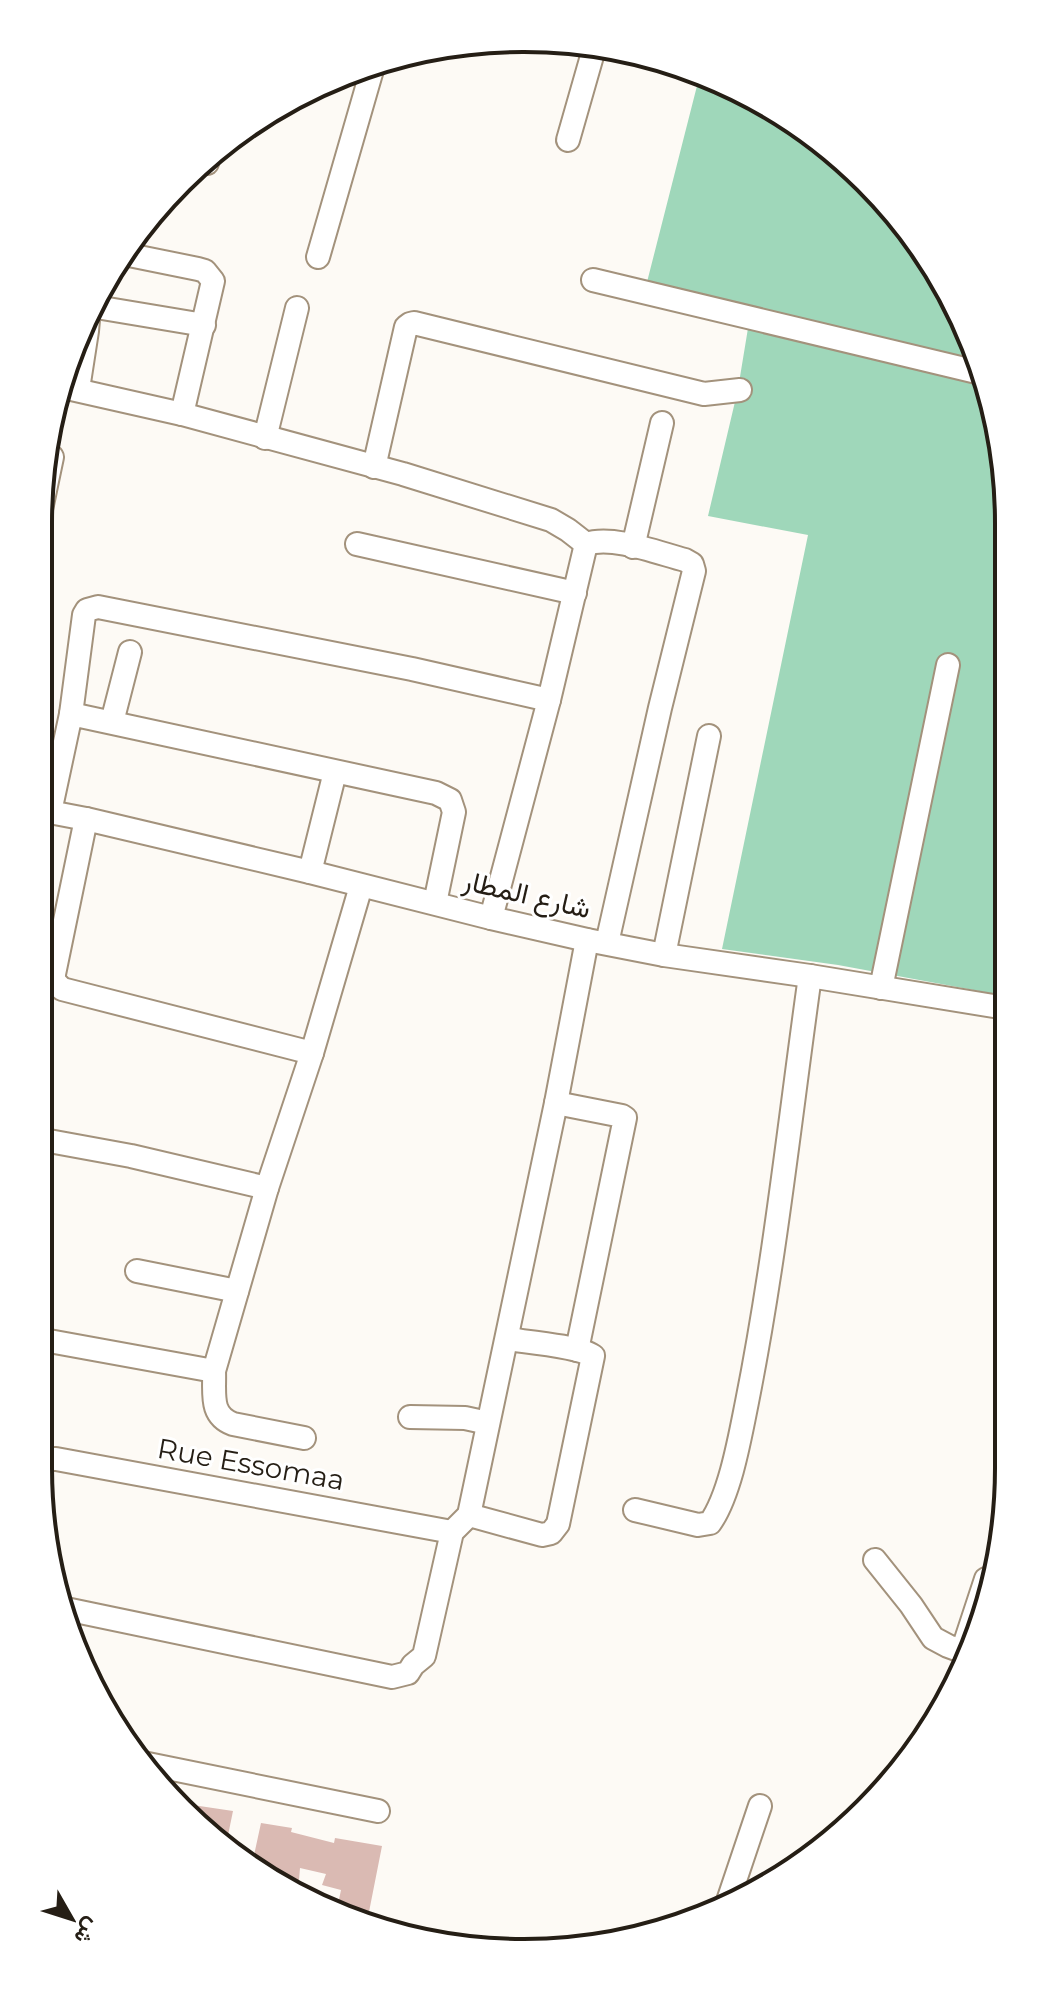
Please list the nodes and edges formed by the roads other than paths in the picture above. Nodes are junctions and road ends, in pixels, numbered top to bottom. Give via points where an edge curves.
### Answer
1 (592, 57) edge
2 (370, 78) edge
3 (568, 140) dead end
4 (135, 256) edge
5 (318, 257) dead end
6 (593, 280) dead end
7 (297, 308) dead end
8 (104, 309) edge
9 (204, 325) junction
10 (969, 370) edge
11 (73, 388) edge
12 (740, 390) dead end
13 (182, 414) junction
14 (662, 423) dead end
15 (265, 438) junction
16 (374, 467) junction
17 (357, 544) dead end
18 (586, 544) junction
19 (633, 547) junction
20 (575, 593) junction
21 (130, 652) dead end
22 (948, 665) dead end
23 (549, 700) junction
24 (71, 714) junction
25 (112, 722) junction
26 (709, 736) dead end
27 (335, 772) junction
28 (52, 782) edge
29 (52, 813) edge
30 (86, 819) junction
31 (310, 872) junction
32 (361, 886) junction
33 (435, 903) junction
34 (491, 918) junction
35 (597, 942) junction
36 (664, 955) junction
37 (810, 976) junction
38 (881, 988) junction
39 (995, 1006) edge
40 (312, 1053) junction
41 (556, 1103) junction
42 (52, 1142) edge
43 (267, 1188) junction
44 (137, 1271) dead end
45 (237, 1291) junction
46 (507, 1339) junction
47 (52, 1342) edge
48 (577, 1350) junction
49 (214, 1371) junction
50 (410, 1417) dead end
51 (488, 1423) junction
52 (304, 1438) dead end
53 (52, 1459) edge
54 (635, 1510) dead end
55 (469, 1515) junction
56 (452, 1532) junction
57 (875, 1560) dead end
58 (74, 1611) edge
59 (958, 1649) edge
60 (159, 1766) edge
61 (760, 1806) dead end
62 (378, 1811) dead end
63 (732, 1890) edge

1 - 3 street
2 - 5 street
4 - 9 street via 205,271 213,281
6 - 10 street
7 - 15 street
8 - 9 street
9 - 13 street
11 - 13 street
12 - 16 street via 704,394 414,323 406,327
13 - 15 street
14 - 19 street
15 - 16 street
16 - 18 street via 551,520
17 - 20 street
18 - 19 street
18 - 20 street
19 - 35 street via 685,560 694,571
20 - 23 street
21 - 25 street
22 - 38 street
23 - 24 street via 98,607 84,615
23 - 34 street
24 - 25 street
24 - 28 street
25 - 27 street
26 - 36 street
27 - 31 street
27 - 33 street via 450,800 454,812
29 - 30 street, شارع المطار
30 - 31 street, شارع المطار
30 - 40 street via 54,981 62,989
31 - 32 street, شارع المطار
32 - 33 street, شارع المطار
32 - 40 street
33 - 34 street, شارع المطار
34 - 35 street, شارع المطار
35 - 36 street, شارع المطار
35 - 41 street
36 - 37 street, شارع المطار
37 - 38 street, شارع المطار
37 - 54 street via 760,1337 724,1499 710,1523 698,1525
38 - 39 street, شارع المطار
40 - 43 street
41 - 46 street
41 - 48 street via 625,1118
42 - 43 street
43 - 45 street
44 - 45 street
45 - 49 street
46 - 48 street
46 - 51 street
47 - 49 street
48 - 55 street via 593,1356 558,1524 542,1535
49 - 52 street via 222,1420
50 - 51 street
51 - 55 street
53 - 56 street, Rue Essomaa
55 - 56 street
56 - 58 street via 424,1656 402,1676
57 - 59 street via 933,1638
60 - 62 street
61 - 63 street

